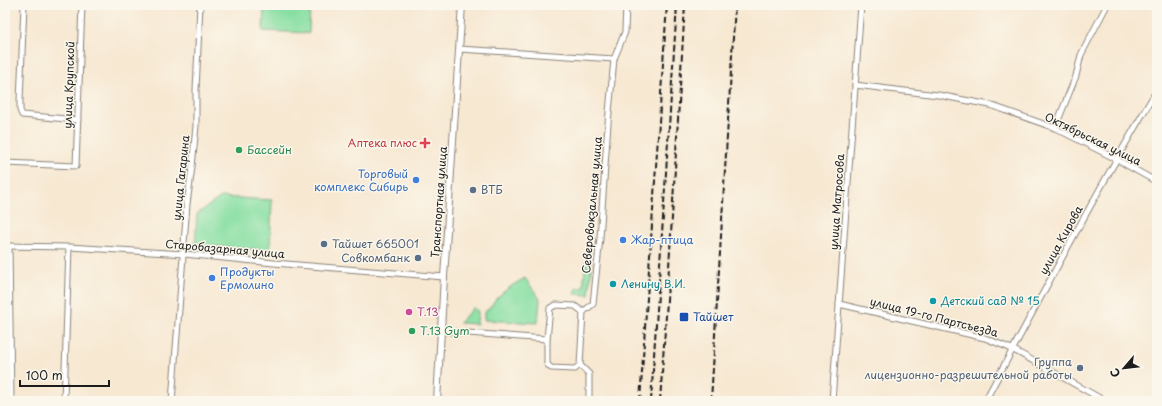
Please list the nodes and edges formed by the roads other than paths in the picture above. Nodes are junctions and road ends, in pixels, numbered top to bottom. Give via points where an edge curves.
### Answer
1 (24, 5) edge
2 (82, 5) edge
3 (200, 5) edge
4 (462, 5) edge
5 (626, 5) edge
6 (861, 5) edge
7 (1107, 5) edge
8 (459, 49) junction
9 (614, 59) junction
10 (855, 85) junction
11 (1157, 90) edge
12 (78, 120) junction
13 (1055, 128) junction
14 (1116, 159) junction
15 (5, 163) edge
16 (1157, 182) edge
17 (7, 246) edge
18 (69, 247) junction
19 (184, 254) junction
20 (444, 277) junction
21 (839, 304) junction
22 (583, 312) junction
23 (441, 331) junction
24 (547, 339) junction
25 (1012, 349) junction
26 (580, 365) junction
27 (11, 401) edge
28 (64, 401) edge
29 (172, 401) edge
30 (437, 401) edge
31 (589, 401) edge
32 (832, 401) edge
33 (985, 401) edge
34 (1105, 401) edge

1 - 12 street via 20,101 22,115
2 - 12 street, улица Крупской
3 - 19 street, улица Гагарина via 196,126
4 - 8 street, Транспортная улица
5 - 9 street, Северовокзальная улица via 625,32
6 - 10 street, улица Матросова
7 - 13 street via 1081,55 1076,76
8 - 9 street
8 - 20 street, Транспортная улица
9 - 22 street, Северовокзальная улица via 593,304
10 - 13 street, Октябрьская улица via 938,95 990,105
10 - 21 street, улица Матросова
11 - 14 street, улица Кирова
12 - 15 street, улица Крупской via 76,166
13 - 14 street, Октябрьская улица
14 - 16 street, Октябрьская улица
14 - 25 street, улица Кирова
17 - 18 street, Старобазарная улица
17 - 27 street
18 - 19 street, Старобазарная улица
18 - 28 street
19 - 20 street, Старобазарная улица
19 - 29 street, улица Гагарина
20 - 23 street, Транспортная улица
21 - 25 street, улица 19-го Партсъезда via 985,338
21 - 32 street, улица Матросова
22 - 24 street via 575,306 556,305 550,308
22 - 26 street
23 - 24 street
23 - 30 street, Транспортная улица
24 - 26 street via 547,364 551,368 575,369
25 - 33 street, улица Кирова
25 - 34 street, улица 19-го Партсъезда
26 - 31 street via 589,374

